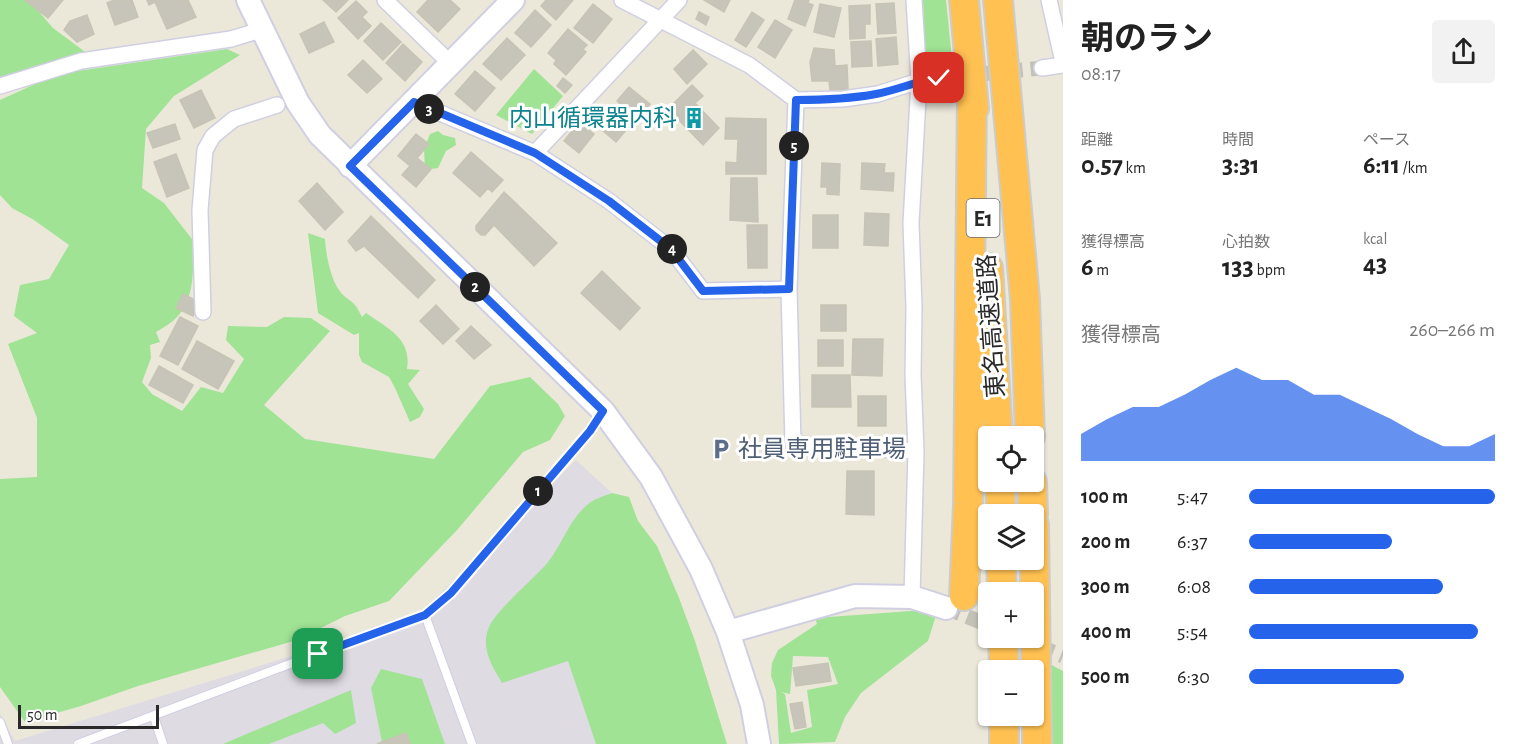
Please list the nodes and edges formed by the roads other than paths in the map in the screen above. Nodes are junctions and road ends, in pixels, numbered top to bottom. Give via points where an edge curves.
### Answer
1 (248, 0) edge
2 (385, 0) edge
3 (513, 0) edge
4 (622, 0) edge
5 (678, 0) edge
6 (914, 0) edge
7 (964, 0) edge
8 (998, 0) edge
9 (1017, 0) edge
10 (1049, 0) edge
11 (661, 19) junction
12 (261, 30) junction
13 (451, 64) junction
14 (1063, 64) edge
15 (1042, 68) tunnel mouth
16 (939, 78) tunnel mouth
17 (919, 81) junction
18 (0, 86) edge
19 (972, 91) junction
20 (796, 100) junction
21 (286, 101) junction
22 (414, 102) junction
23 (535, 153) junction
24 (350, 166) junction
25 (789, 289) junction
26 (1025, 299) junction
27 (203, 312) dead end
28 (603, 411) junction
29 (997, 426) edge
30 (1030, 426) edge
31 (916, 451) junction
32 (1035, 570) edge
33 (912, 597) junction
34 (955, 602) joint
35 (425, 615) junction
36 (728, 632) junction
37 (154, 717) junction
38 (0, 722) edge
39 (1004, 726) edge
40 (8, 744) edge
41 (78, 744) edge
42 (163, 744) edge
43 (472, 744) edge
44 (759, 744) edge
45 (1004, 744) edge
46 (1037, 744) edge

1 - 12 street
2 - 13 street
3 - 13 street
4 - 11 street
5 - 11 street
6 - 17 street
7 - 19 highway, 東名高速道路 / E1
8 - 26 highway, 東名高速道路 / E1
9 - 26 highway via 1027,184
10 - 14 street
11 - 20 street via 749,64
11 - 23 street
12 - 18 street via 231,39 81,61
12 - 21 street
13 - 22 street
14 - 15 street
16 - 17 street
17 - 20 street via 878,94
17 - 31 street via 911,223
19 - 29 highway, 東名高速道路 / E1
19 - 34 highway via 968,504
20 - 25 street
21 - 24 street
21 - 27 street via 234,118 213,136 205,150 200,210
22 - 23 street
22 - 24 street
23 - 25 street via 609,201 671,249 703,291
24 - 28 street
25 - 31 street via 793,444
26 - 30 highway, 東名高速道路 / E1
28 - 35 lane via 451,593
28 - 36 street via 651,477 701,569
31 - 33 street
32 - 46 highway
33 - 34 street
33 - 36 street via 855,596
35 - 37 lane
35 - 43 lane
36 - 44 street via 752,705
37 - 41 lane
37 - 42 lane
38 - 40 lane
39 - 45 highway

